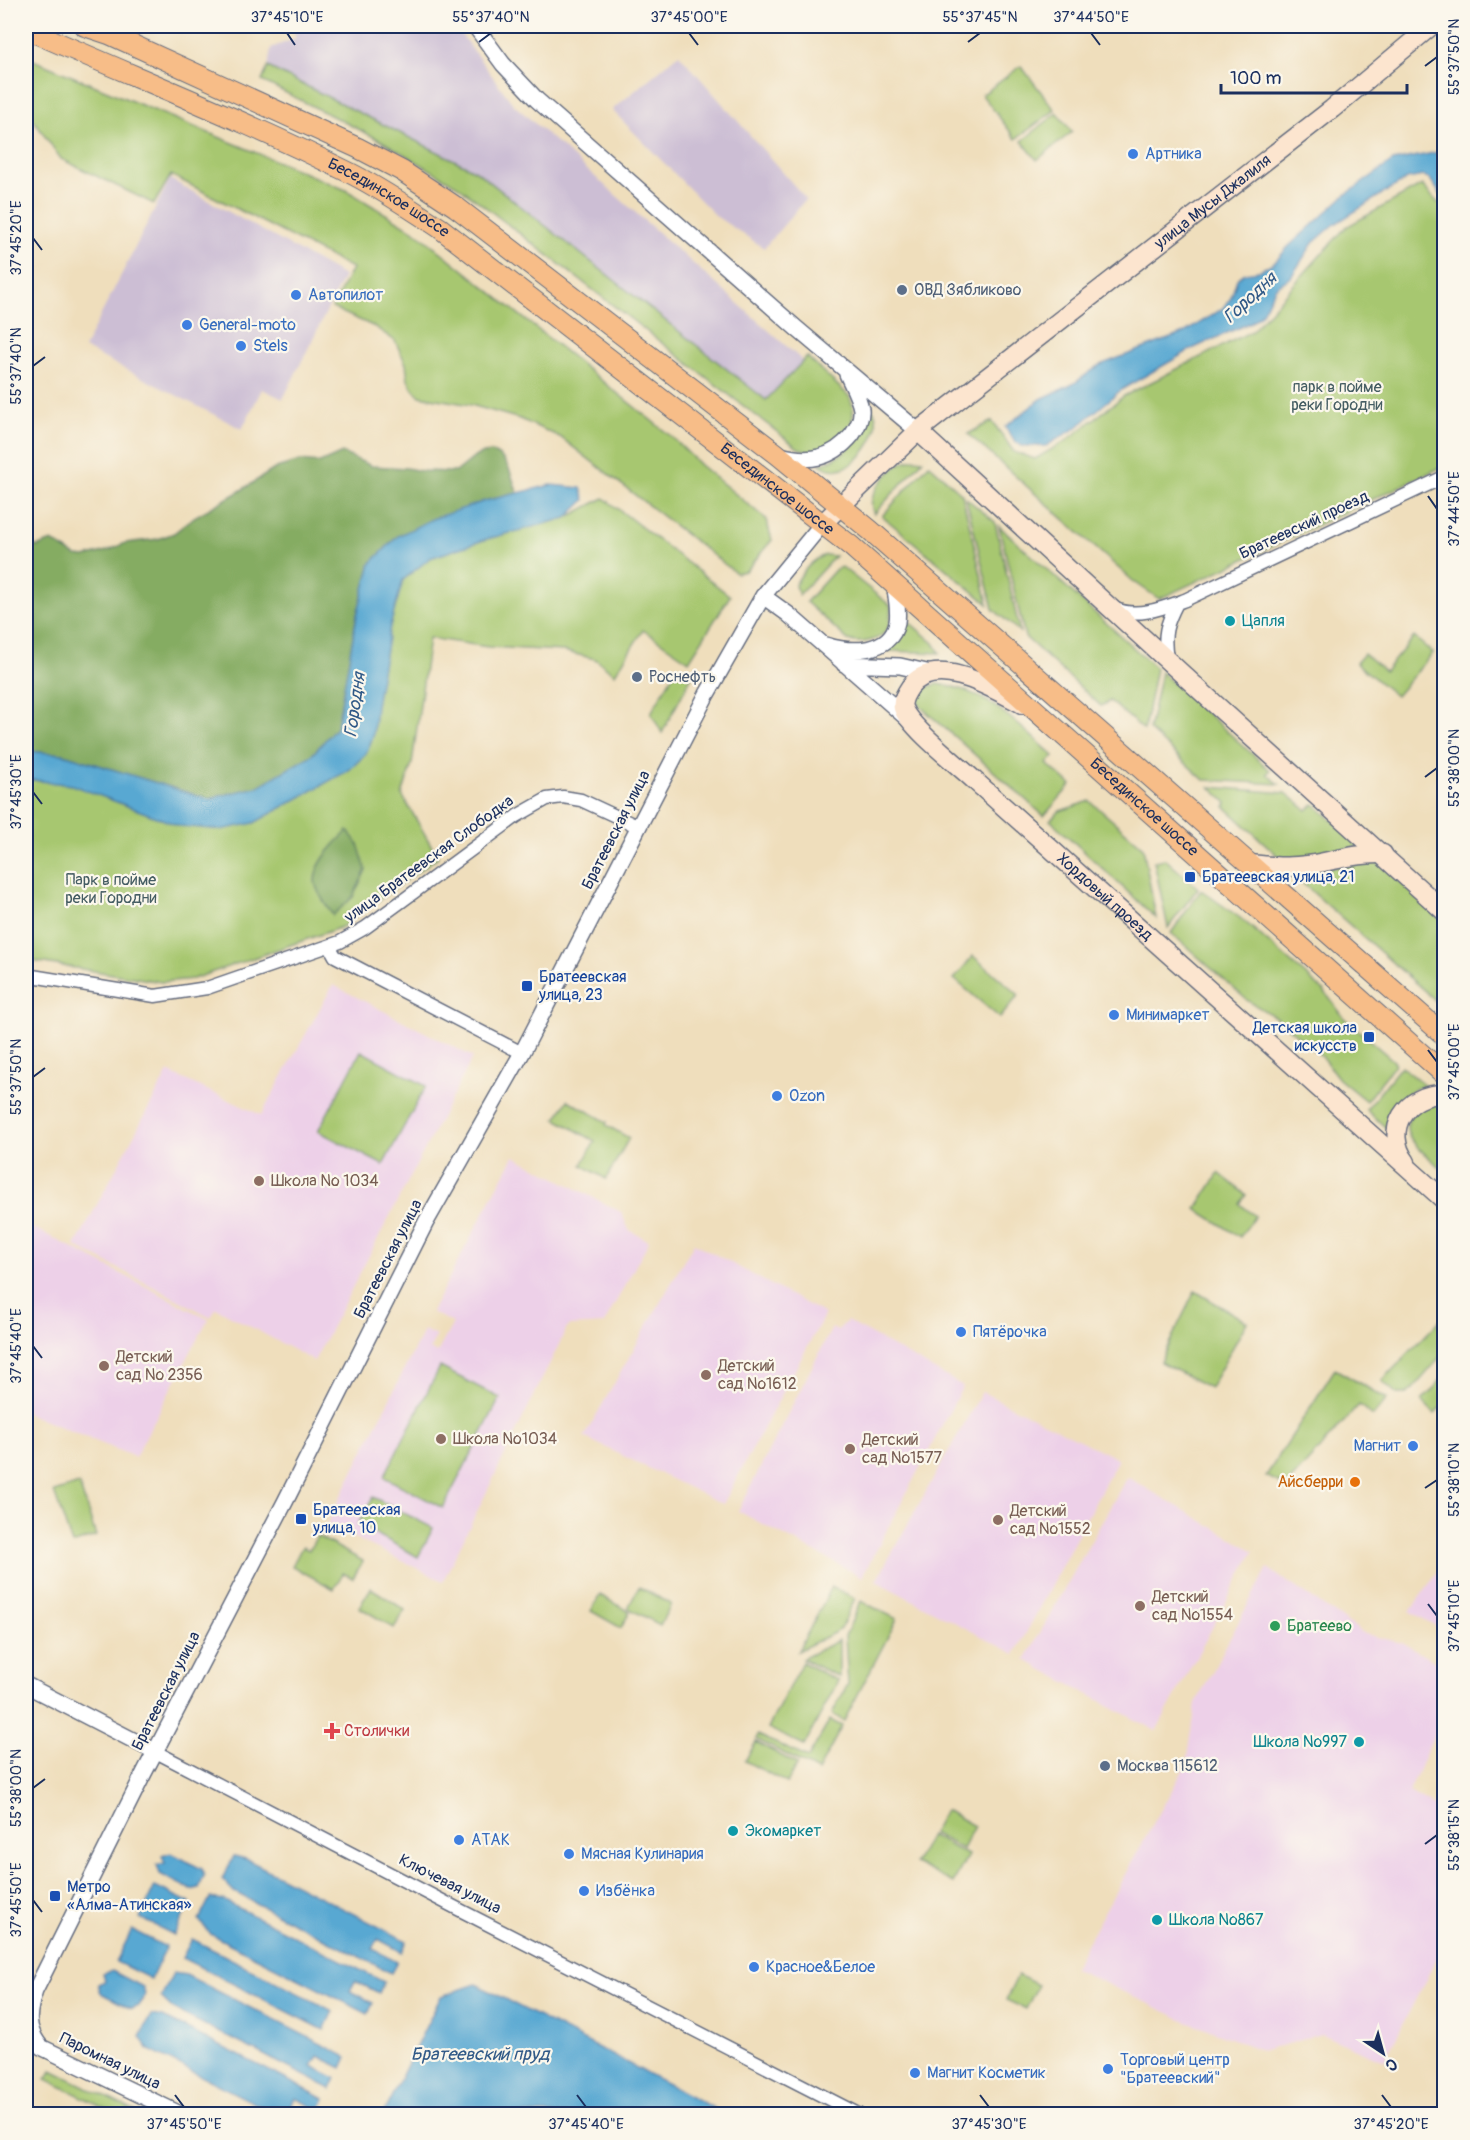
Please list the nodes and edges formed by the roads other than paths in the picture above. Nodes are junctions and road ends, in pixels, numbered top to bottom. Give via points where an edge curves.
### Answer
1 (85, 26) edge
2 (476, 26) edge
3 (1431, 26) edge
4 (26, 30) edge
5 (846, 371) junction
6 (918, 431) junction
7 (777, 454) junction
8 (1444, 477) edge
9 (840, 505) junction
10 (822, 524) junction
11 (894, 584) junction
12 (763, 596) junction
13 (1177, 603) junction
14 (1107, 605) junction
15 (820, 643) junction
16 (1167, 659) junction
17 (844, 664) junction
18 (931, 673) junction
19 (1037, 712) junction
20 (911, 722) junction
21 (639, 827) junction
22 (1383, 854) junction
23 (1251, 864) junction
24 (1444, 911) edge
25 (330, 947) junction
26 (26, 975) edge
27 (1444, 1035) edge
28 (522, 1053) junction
29 (1444, 1074) edge
30 (1444, 1094) edge
31 (1412, 1171) junction
32 (1444, 1200) edge
33 (26, 1685) edge
34 (156, 1752) junction
35 (31, 2032) joint
36 (180, 2115) edge
37 (858, 2115) edge

1 - 7 main road, Бесединское шоссе via 402,171 456,207
2 - 5 street via 502,64 537,100
3 - 6 main road, улица Мусы Джалиля via 1332,109
4 - 10 main road, Бесединское шоссе via 268,134 387,193 440,228
5 - 6 street
5 - 7 street via 861,410 858,425 849,438 820,459
6 - 9 main road, улица Мусы Джалиля
6 - 14 main road
7 - 9 main road, Бесединское шоссе
8 - 13 street, Братеевский проезд
9 - 10 main road, улица Мусы Джалиля
9 - 23 main road, Бесединское шоссе
10 - 11 main road, Бесединское шоссе
10 - 12 street, Братеевская улица
11 - 15 street via 897,621 887,639 860,650 840,650
11 - 19 main road, Бесединское шоссе
12 - 15 street, Хордовый проезд
12 - 21 street, Братеевская улица
13 - 14 street, Братеевский проезд via 1137,613
13 - 16 street via 1166,624
14 - 16 main road
15 - 17 street, Хордовый проезд
16 - 22 main road
17 - 18 street via 900,666
17 - 20 street, Хордовый проезд
18 - 19 main road via 987,686
18 - 20 main road via 916,680 904,697 903,707
19 - 29 main road, Бесединское шоссе
20 - 31 main road, Хордовый проезд
21 - 25 street, улица Братеевская Слободка via 581,800 547,799 517,816 365,928
21 - 28 street, Братеевская улица
22 - 23 main road via 1363,853 1284,867
22 - 24 main road
23 - 27 main road, Бесединское шоссе
25 - 26 street, улица Братеевская Слободка via 207,988 155,996
25 - 28 street via 335,956
28 - 34 street, Братеевская улица via 426,1222
30 - 31 main road via 1418,1098 1400,1118 1396,1146
31 - 32 main road, Хордовый проезд
33 - 34 street, Ключевая улица
34 - 35 street, Братеевская улица via 35,1991 28,2016
34 - 37 street, Ключевая улица
35 - 36 street, Паромная улица via 48,2052

